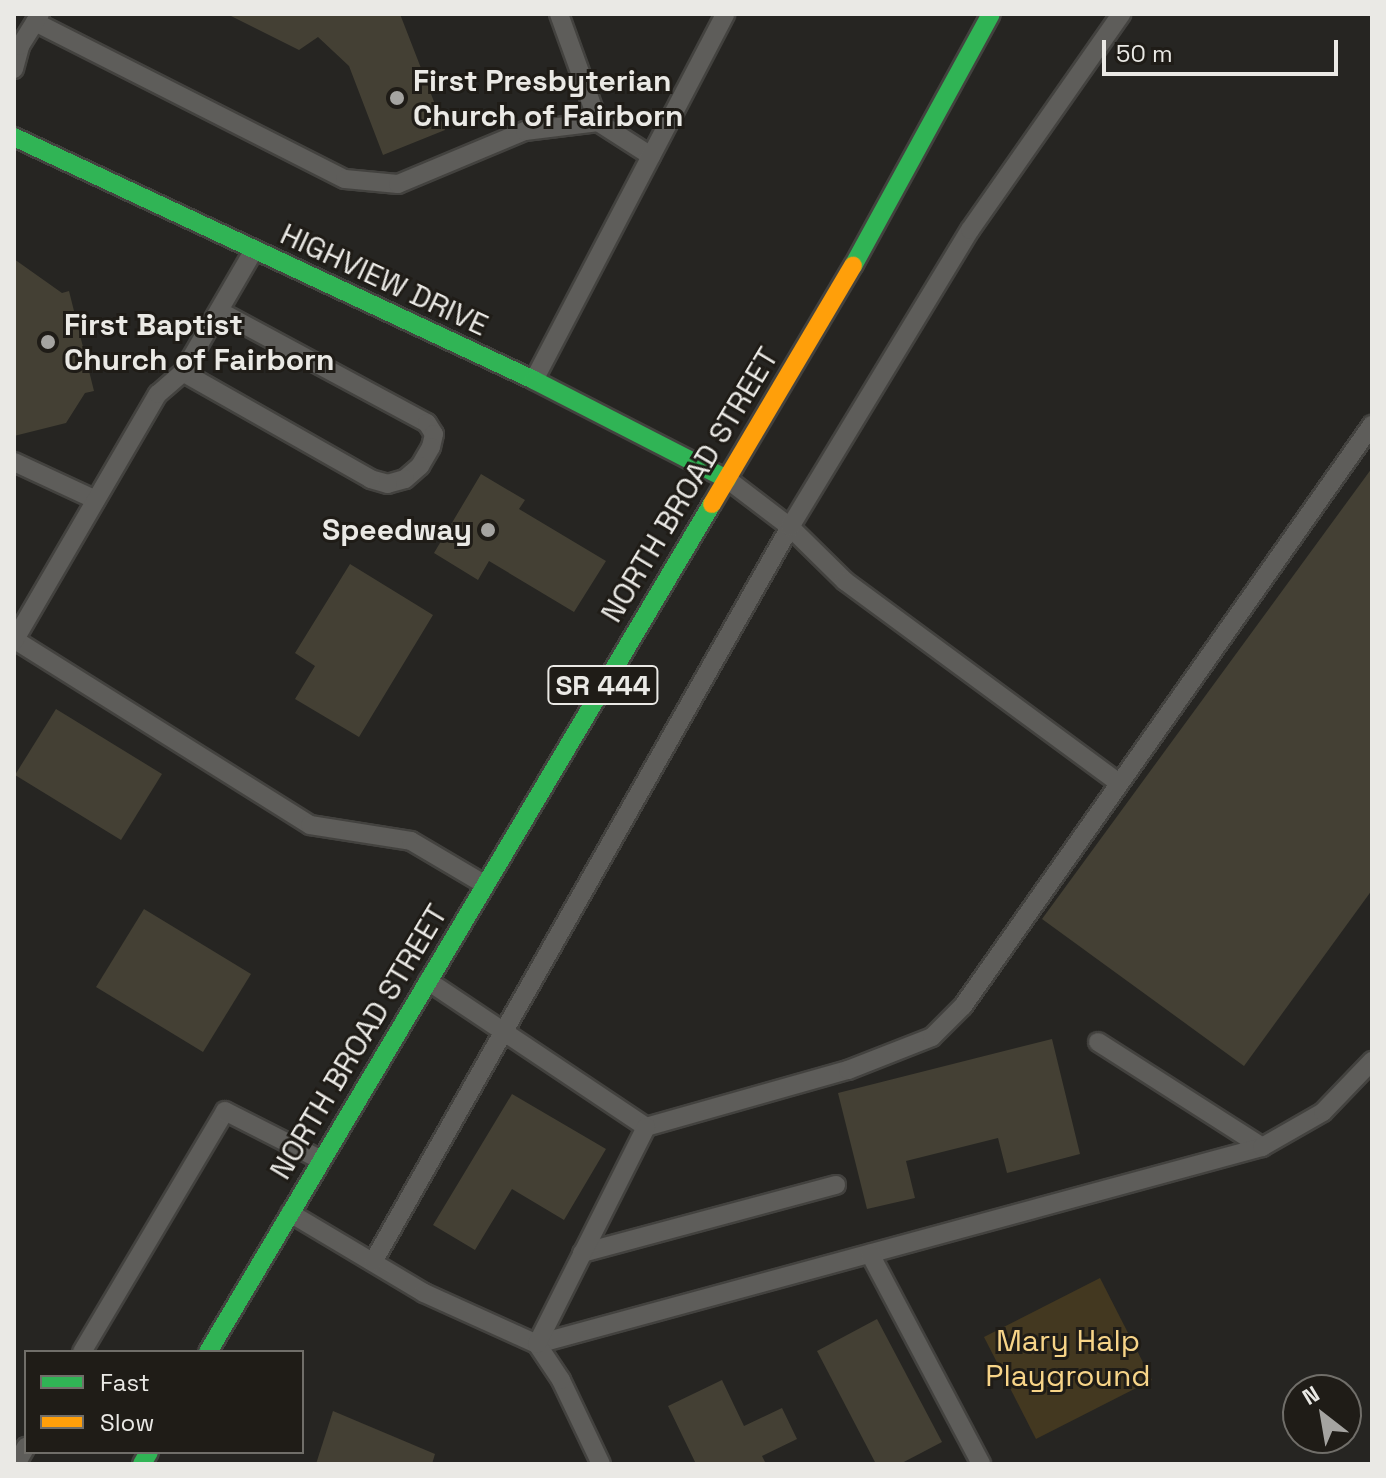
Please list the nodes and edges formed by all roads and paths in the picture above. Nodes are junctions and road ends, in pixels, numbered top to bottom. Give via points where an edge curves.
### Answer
1 (559, 14) edge
2 (725, 14) edge
3 (991, 14) edge
4 (1121, 14) edge
5 (37, 18) edge
6 (14, 69) edge
7 (598, 122) junction
8 (14, 137) edge
9 (651, 156) junction
10 (254, 250) junction
11 (219, 311) junction
12 (183, 372) junction
13 (534, 380) junction
14 (1372, 425) edge
15 (14, 462) edge
16 (727, 479) junction
17 (96, 500) junction
18 (790, 527) junction
19 (14, 640) edge
20 (1118, 782) junction
21 (484, 884) junction
22 (428, 980) junction
23 (502, 1028) junction
24 (1098, 1042) dead end
25 (1372, 1061) edge
26 (646, 1127) junction
27 (1262, 1147) junction
28 (321, 1160) junction
29 (836, 1185) dead end
30 (290, 1213) junction
31 (582, 1253) junction
32 (870, 1254) junction
33 (373, 1262) junction
34 (537, 1344) junction
35 (83, 1350) edge
36 (209, 1350) edge
37 (976, 1462) edge
38 (601, 1464) edge

1 - 7 lane
2 - 9 lane
3 - 16 main road, NORTH BROAD STREET / SR 444 via 872,235
4 - 18 lane via 970,230
5 - 6 lane
5 - 7 lane via 345,179 398,184 525,131
7 - 9 lane
8 - 10 main road, HIGHVIEW DRIVE
9 - 13 lane
10 - 11 lane
10 - 13 main road, HIGHVIEW DRIVE
11 - 12 lane
11 - 12 lane via 415,414 434,434 431,447 405,479 388,484
12 - 17 lane via 158,394
13 - 16 main road, HIGHVIEW DRIVE
14 - 20 lane
15 - 17 lane
16 - 18 lane
16 - 21 main road, NORTH BROAD STREET / SR 444
17 - 19 lane
18 - 20 lane via 845,581
18 - 23 lane
19 - 21 lane via 310,825 411,841
20 - 26 lane via 963,1006 932,1037 848,1070
21 - 22 main road, NORTH BROAD STREET / SR 444
22 - 23 lane
22 - 28 main road, NORTH BROAD STREET / SR 444
23 - 26 lane
23 - 33 lane
24 - 27 lane
25 - 27 lane via 1323,1112
26 - 31 lane
27 - 32 lane
28 - 30 main road, NORTH BROAD STREET / SR 444
28 - 35 lane via 225,1111
29 - 31 lane
30 - 33 lane
30 - 36 main road, NORTH BROAD STREET / SR 444
31 - 34 lane
32 - 34 lane
32 - 37 lane
33 - 34 lane via 424,1293
34 - 38 lane via 561,1380

